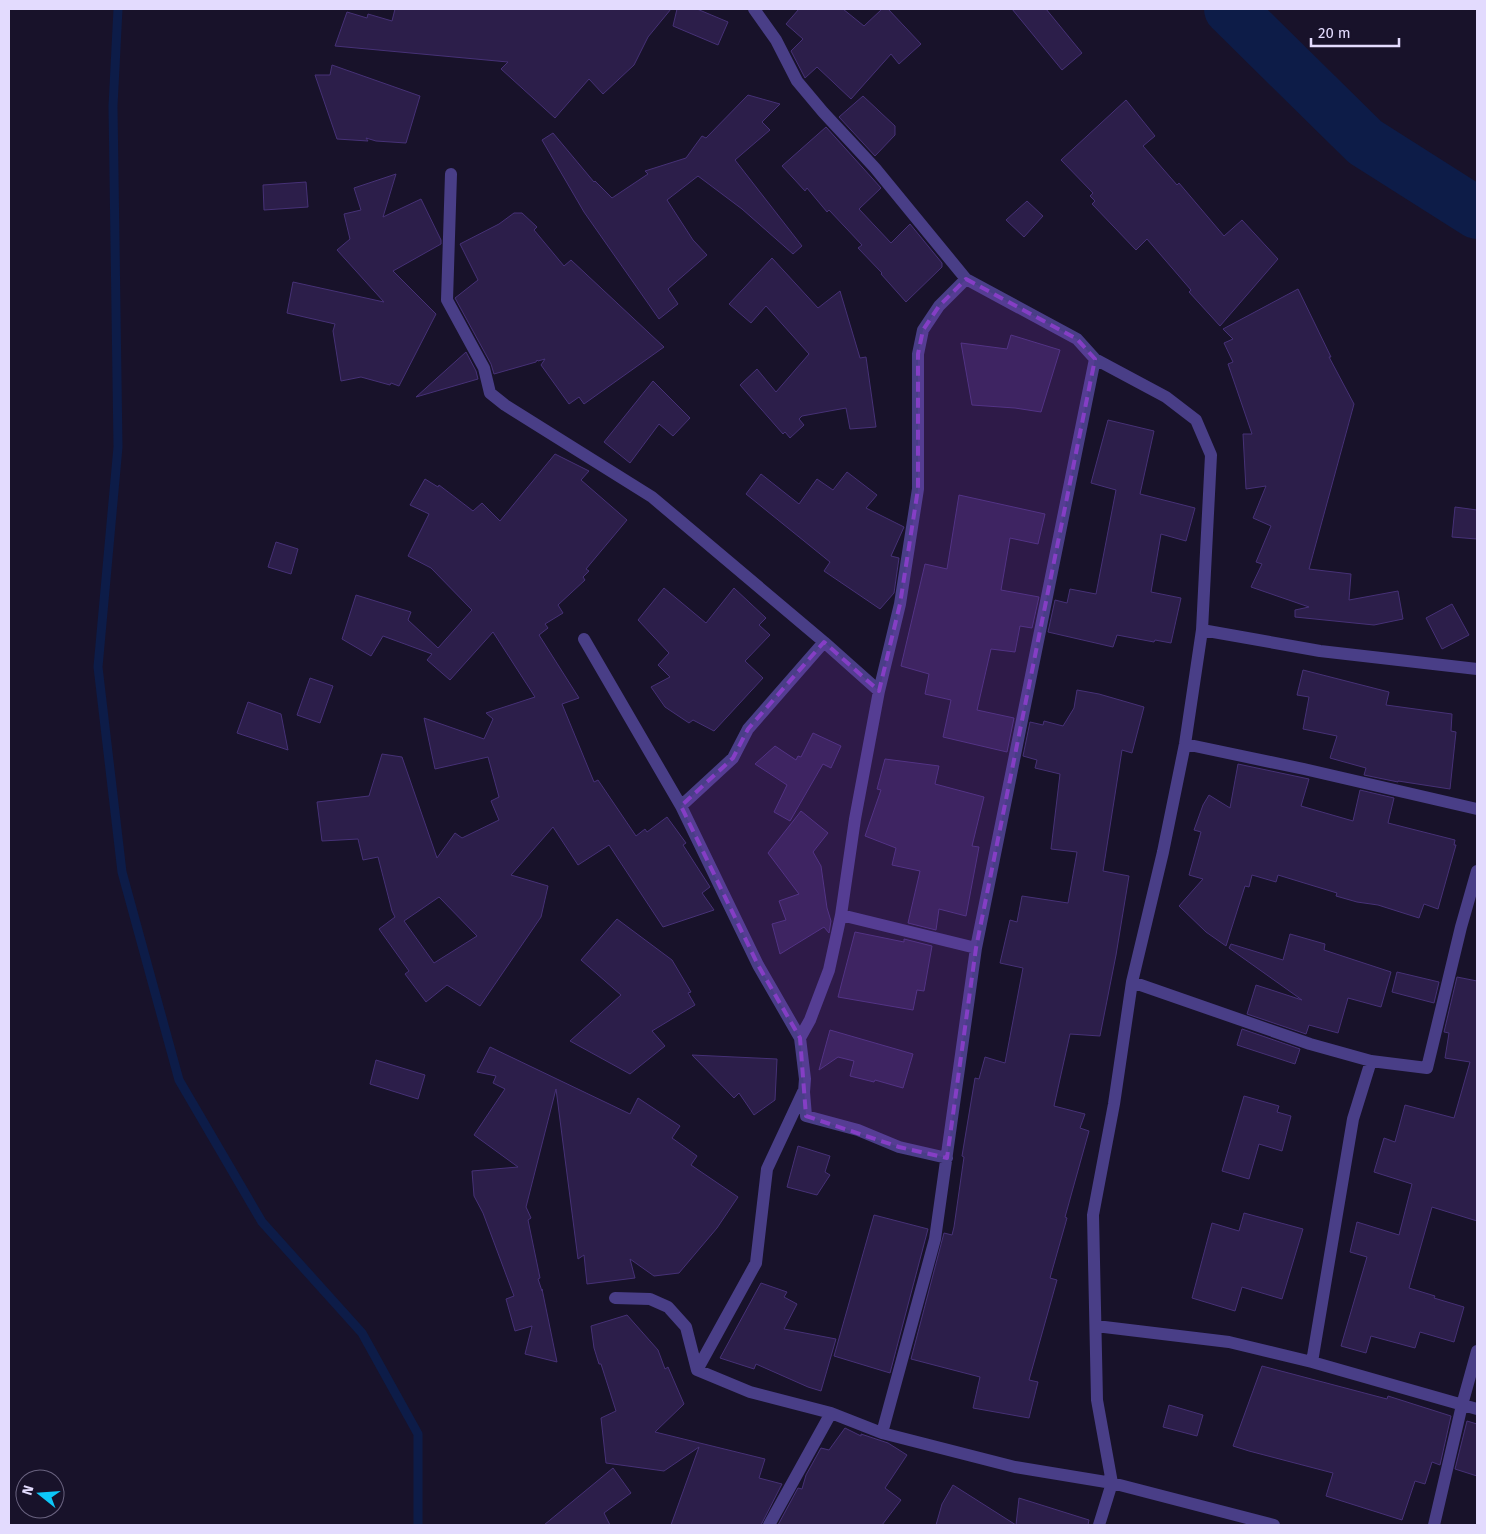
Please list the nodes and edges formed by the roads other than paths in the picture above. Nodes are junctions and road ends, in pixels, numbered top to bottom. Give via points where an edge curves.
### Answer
1 (754, 9) edge
2 (452, 174) dead end
3 (966, 279) junction
4 (1095, 359) junction
5 (1202, 630) junction
6 (584, 639) dead end
7 (824, 642) junction
8 (1477, 669) edge
9 (879, 691) junction
10 (1185, 744) junction
11 (681, 806) junction
12 (1477, 809) edge
13 (1477, 871) edge
14 (841, 915) junction
15 (976, 948) junction
16 (1132, 982) junction
17 (800, 1038) junction
18 (1371, 1061) junction
19 (804, 1092) junction
20 (947, 1158) junction
21 (615, 1298) dead end
22 (1096, 1326) junction
23 (1477, 1350) edge
24 (1312, 1362) junction
25 (697, 1370) junction
26 (1462, 1405) junction
27 (1477, 1409) edge
28 (831, 1413) junction
29 (882, 1433) junction
30 (1112, 1482) junction
31 (769, 1525) edge
32 (1099, 1525) edge
33 (1274, 1525) edge
34 (1434, 1525) edge

1 - 3 street via 776,40 797,80
2 - 7 street via 447,300 484,368 490,393 652,497
3 - 4 street via 1077,339
3 - 9 street via 939,306 923,330 918,354 918,489 900,604
4 - 5 street via 1166,397 1196,420 1211,455
4 - 15 street
5 - 8 street via 1320,651
5 - 10 street
6 - 11 street
7 - 9 street
7 - 11 street via 748,729 732,758
9 - 14 street
10 - 12 street
10 - 16 street
11 - 17 street via 758,965
13 - 18 street via 1428,1068
14 - 15 street
14 - 17 street via 829,970
15 - 20 street
16 - 18 street via 1310,1044
16 - 22 street via 1093,1215
17 - 19 street
18 - 24 street via 1353,1119
19 - 20 street via 806,1116 858,1130 899,1147
19 - 25 street via 767,1169 756,1263
20 - 29 street via 936,1239
21 - 25 street via 650,1300 668,1307 686,1327
22 - 24 street via 1229,1342
22 - 30 street via 1097,1400
23 - 26 street
24 - 26 street
25 - 28 street via 750,1392
26 - 27 street
26 - 34 street
28 - 29 street
28 - 31 street
29 - 30 street via 1015,1467
30 - 32 street
30 - 33 street

